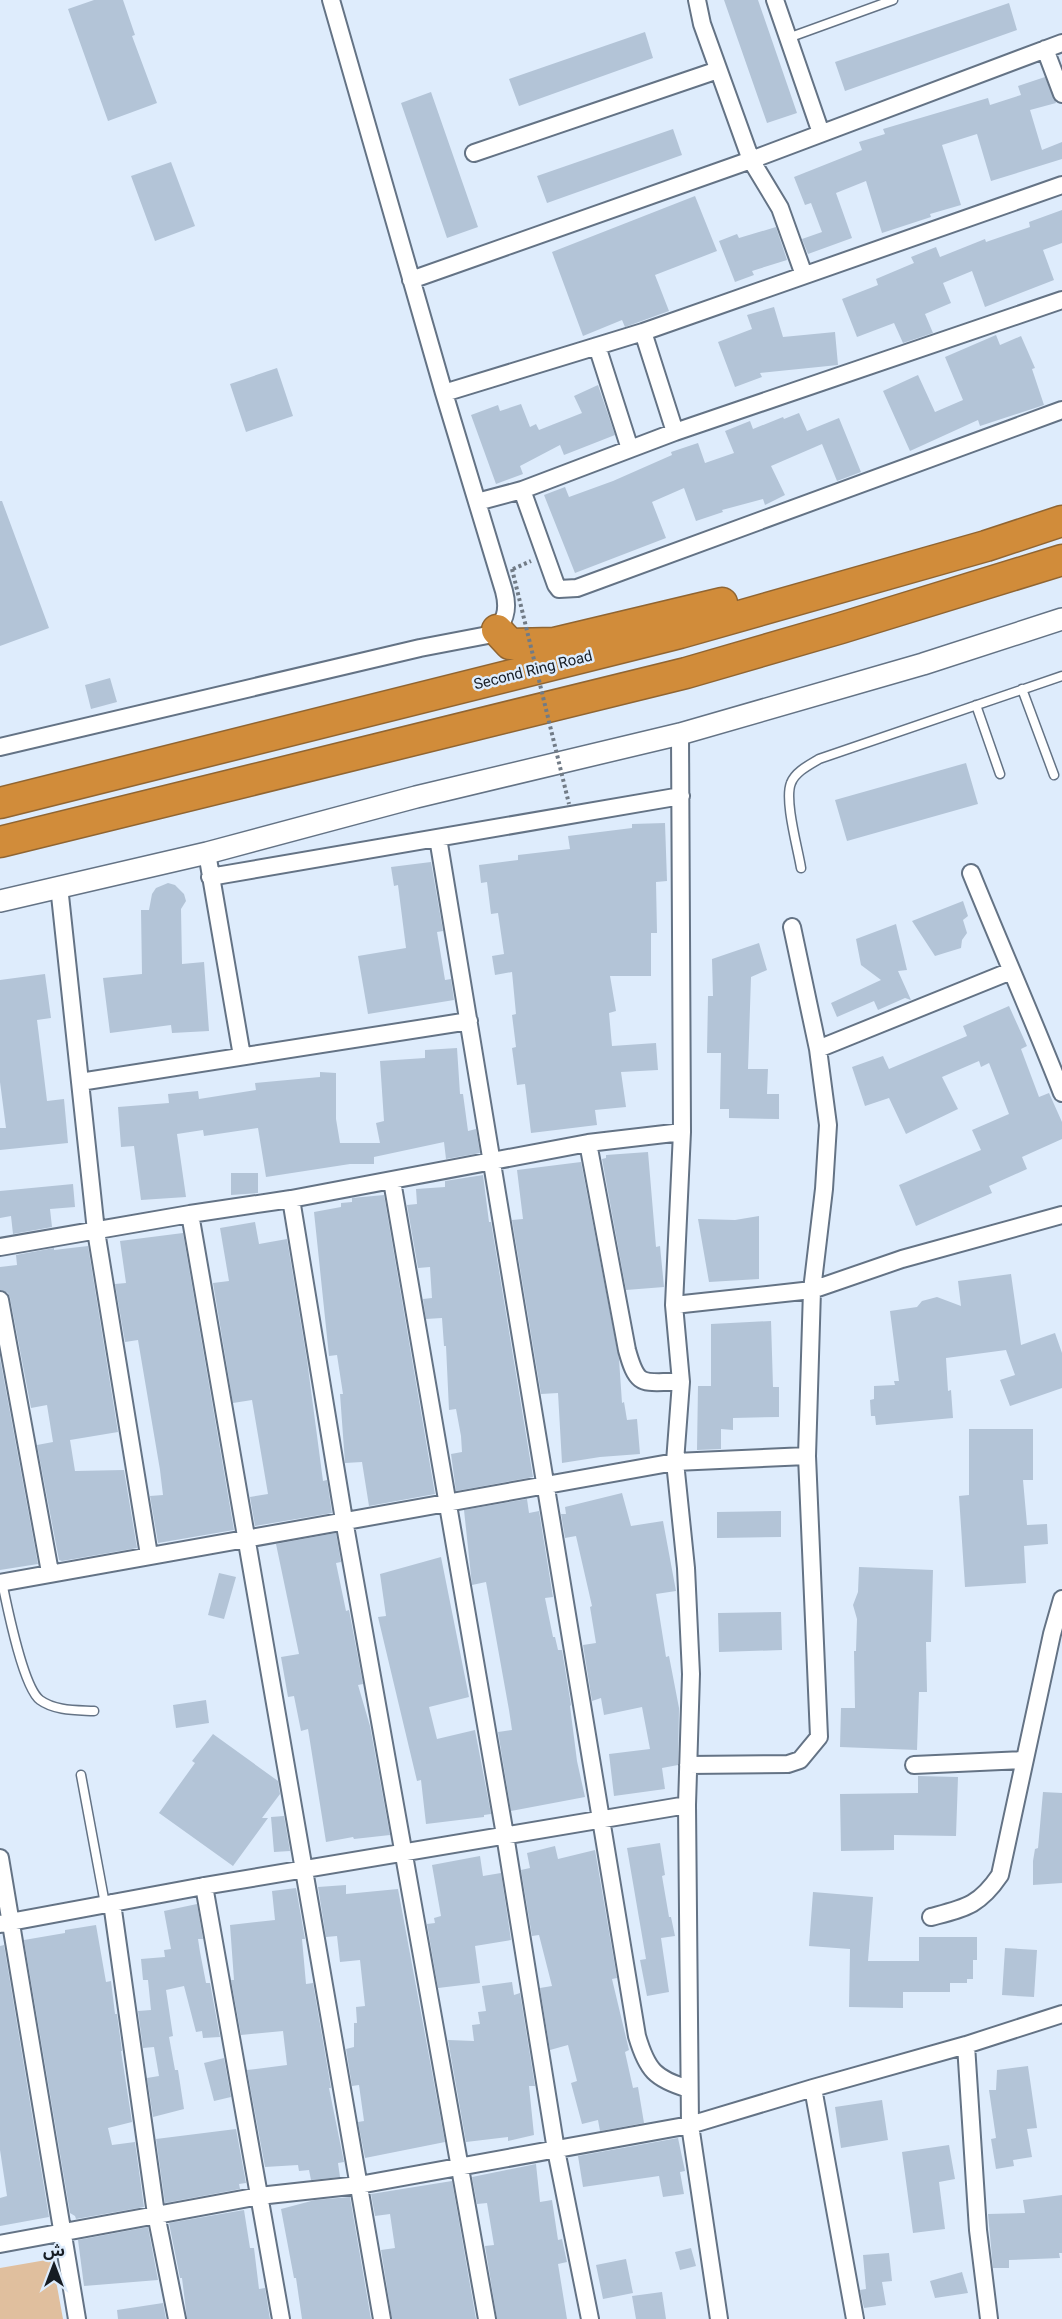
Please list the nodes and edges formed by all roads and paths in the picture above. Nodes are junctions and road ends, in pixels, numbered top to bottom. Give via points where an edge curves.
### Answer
1 (330, 0) edge
2 (697, 0) edge
3 (775, 0) edge
4 (893, 0) edge
5 (788, 38) junction
6 (1062, 43) edge
7 (1045, 49) junction
8 (718, 70) junction
9 (1062, 94) edge
10 (821, 133) junction
11 (474, 153) dead end
12 (751, 160) junction
13 (1062, 185) edge
14 (804, 276) junction
15 (411, 280) junction
16 (1062, 300) edge
17 (643, 332) junction
18 (597, 346) junction
19 (444, 393) junction
20 (1062, 410) edge
21 (675, 432) junction
22 (630, 449) junction
23 (522, 490) junction
24 (477, 502) junction
25 (1062, 521) edge
26 (535, 559) dead end
27 (1062, 560) edge
28 (791, 602) junction
29 (1062, 619) edge
30 (497, 630) junction
31 (1062, 676) edge
32 (1022, 689) junction
33 (976, 705) junction
34 (680, 734) junction
35 (0, 747) edge
36 (1000, 774) dead end
37 (1054, 775) dead end
38 (681, 796) junction
39 (0, 803) edge
40 (569, 804) dead end
41 (438, 838) junction
42 (0, 842) edge
43 (207, 853) junction
44 (801, 868) dead end
45 (971, 873) dead end
46 (210, 877) junction
47 (59, 886) junction
48 (0, 901) edge
49 (792, 927) dead end
50 (1011, 971) junction
51 (469, 1021) junction
52 (818, 1049) junction
53 (242, 1056) junction
54 (80, 1082) junction
55 (1062, 1093) edge
56 (682, 1132) junction
57 (588, 1143) junction
58 (493, 1163) junction
59 (392, 1181) junction
60 (291, 1199) junction
61 (190, 1214) junction
62 (1062, 1215) edge
63 (96, 1231) junction
64 (0, 1247) edge
65 (812, 1290) junction
66 (0, 1300) edge
67 (674, 1305) junction
68 (681, 1382) junction
69 (807, 1456) junction
70 (675, 1462) junction
71 (546, 1485) junction
72 (447, 1503) junction
73 (345, 1521) junction
74 (246, 1538) junction
75 (149, 1555) junction
76 (50, 1572) junction
77 (1, 1582) edge
78 (1062, 1599) edge
79 (94, 1711) dead end
80 (1024, 1760) junction
81 (688, 1766) junction
82 (914, 1766) dead end
83 (81, 1775) dead end
84 (687, 1805) junction
85 (602, 1819) junction
86 (505, 1835) junction
87 (404, 1852) junction
88 (0, 1858) edge
89 (304, 1869) junction
90 (204, 1886) junction
91 (109, 1903) junction
92 (931, 1917) dead end
93 (5, 1923) edge
94 (1062, 2014) edge
95 (966, 2045) junction
96 (813, 2088) junction
97 (690, 2089) junction
98 (690, 2125) junction
99 (556, 2150) junction
100 (461, 2167) junction
101 (359, 2185) junction
102 (260, 2196) junction
103 (156, 2214) junction
104 (63, 2232) junction
105 (0, 2244) edge
106 (77, 2319) edge
107 (177, 2319) edge
108 (281, 2319) edge
109 (382, 2319) edge
110 (487, 2319) edge
111 (590, 2319) edge
112 (719, 2319) edge
113 (855, 2319) edge
114 (989, 2319) edge

1 - 15 street
2 - 8 street
3 - 5 street
4 - 5 lane
5 - 10 street
6 - 7 street
7 - 9 street
7 - 10 street
8 - 11 street
8 - 12 street
10 - 12 street
12 - 14 street via 780,208
12 - 15 street
13 - 14 street
14 - 17 street
15 - 19 street
16 - 21 street
17 - 18 street
17 - 21 street
18 - 19 street
18 - 22 street
19 - 24 street
20 - 23 street via 567,590 556,585
21 - 22 street
22 - 23 street
23 - 24 street
24 - 30 street via 508,604 506,617
25 - 28 highway, Second Ring Road
26 - 40 path, bridge via 512,569
27 - 42 highway via 686,673
28 - 30 highway via 743,599 554,644 510,644
28 - 39 highway, Second Ring Road
29 - 34 street via 923,664
30 - 35 street
31 - 32 lane
32 - 33 lane
32 - 37 lane
33 - 36 lane
33 - 44 lane via 819,759 801,771 791,783 789,799
34 - 38 street
34 - 43 street via 416,797
38 - 41 street
38 - 56 street
41 - 46 street
41 - 51 street
43 - 46 street
43 - 47 street
45 - 50 street
46 - 53 street
47 - 48 street
47 - 54 street
49 - 52 street
50 - 52 street
50 - 55 street
51 - 53 street
51 - 58 street
52 - 65 street via 828,1125
53 - 54 street
54 - 63 street
56 - 57 street
56 - 67 street
57 - 58 street
57 - 68 street via 632,1371 645,1382
58 - 59 street
58 - 71 street
59 - 60 street
59 - 72 street
60 - 61 street
60 - 73 street
61 - 63 street
61 - 74 street
62 - 65 street via 902,1259
63 - 64 street
63 - 75 street
65 - 67 street
65 - 69 street
66 - 76 street
67 - 68 street
68 - 70 street
69 - 70 street
69 - 81 street via 819,1737 800,1760 788,1764
70 - 71 street
70 - 81 street via 692,1674
71 - 72 street
71 - 85 street
72 - 73 street
72 - 86 street
73 - 74 street
73 - 87 street
74 - 75 street
74 - 89 street
75 - 76 street
76 - 77 street
77 - 79 lane via 22,1661 40,1700 64,1709
78 - 80 street
80 - 82 street
80 - 92 street via 1000,1875 987,1894 962,1909
81 - 84 street
83 - 91 lane
84 - 85 street
84 - 97 street
85 - 86 street
85 - 97 street via 644,2058 658,2076
86 - 87 street
86 - 99 street
87 - 89 street
87 - 100 street
88 - 93 street
89 - 90 street
89 - 101 street
90 - 91 street
90 - 102 street
91 - 93 street
91 - 103 street
93 - 104 street
94 - 95 street
95 - 96 street
95 - 114 street via 978,2230
96 - 98 street
96 - 113 street
97 - 98 street
98 - 99 street
98 - 112 street
99 - 100 street
99 - 111 street
100 - 101 street
100 - 110 street
101 - 102 street
101 - 109 street
102 - 103 street
102 - 108 street
103 - 104 street
103 - 107 street
104 - 105 street
104 - 106 street

